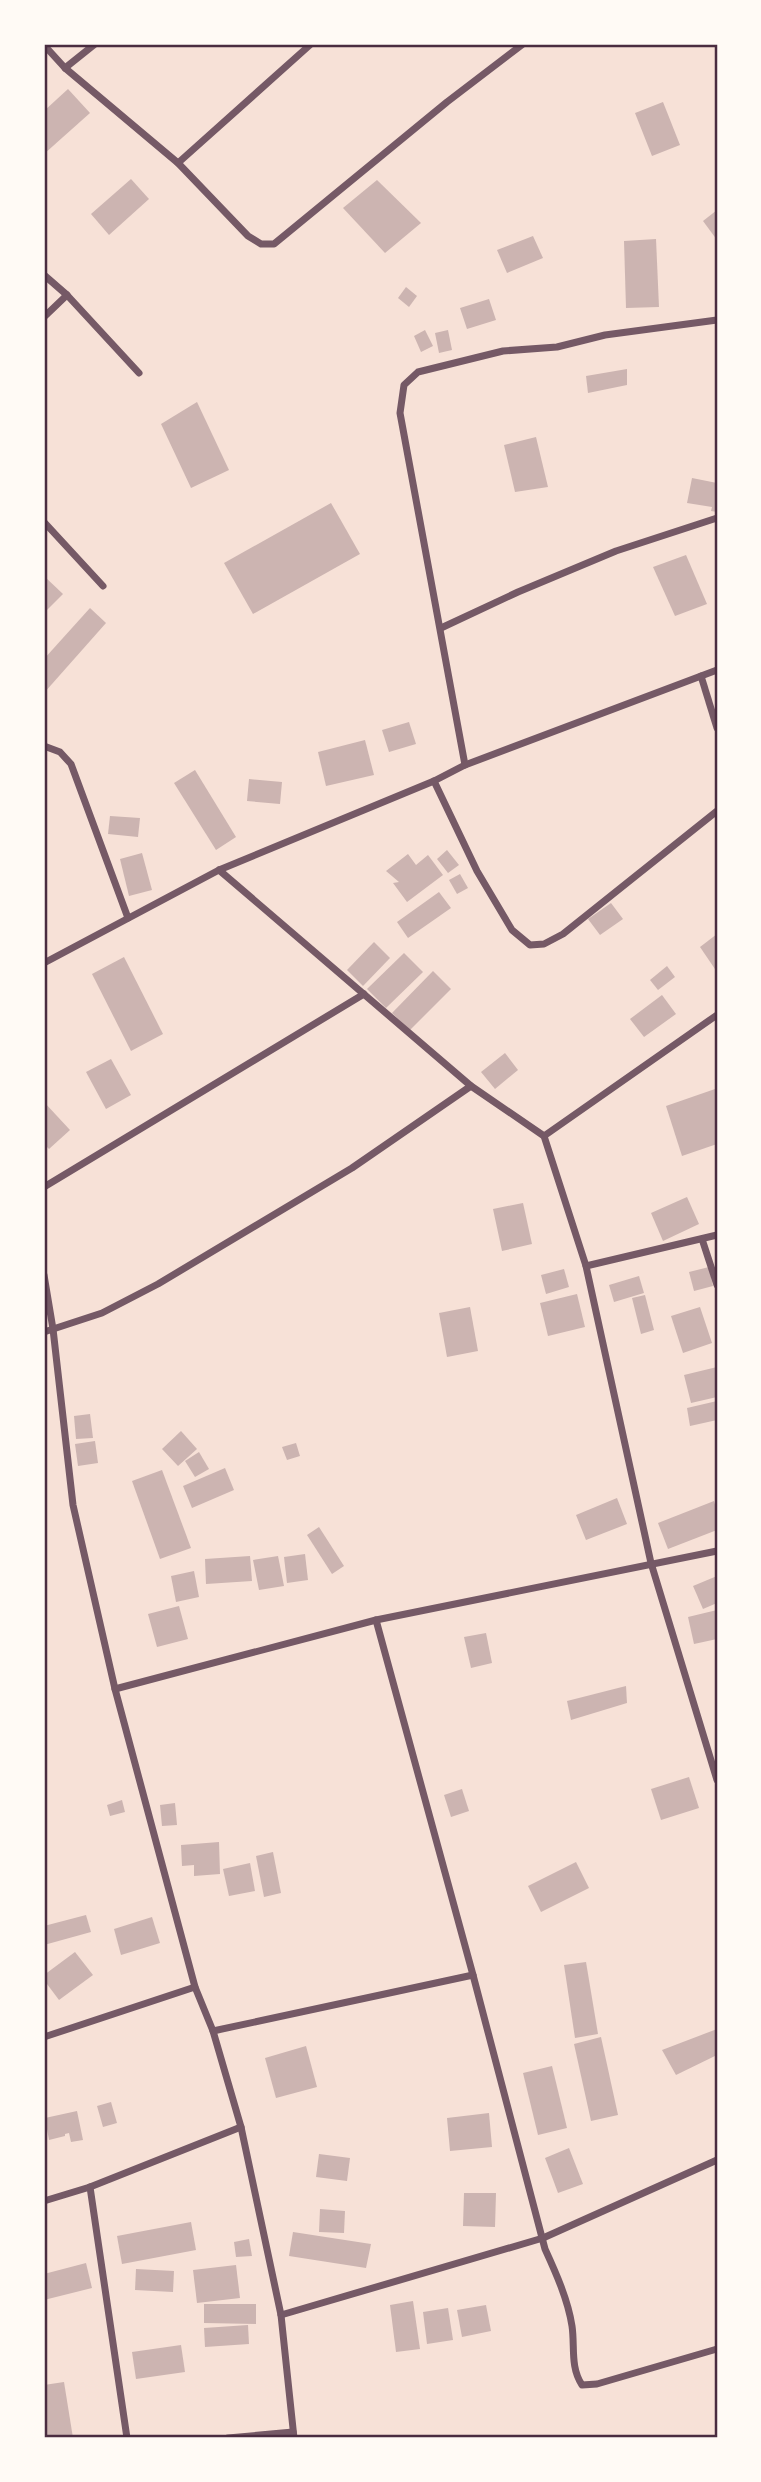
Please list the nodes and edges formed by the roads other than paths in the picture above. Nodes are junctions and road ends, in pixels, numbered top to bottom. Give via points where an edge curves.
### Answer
1 (95, 44) edge
2 (311, 44) edge
3 (523, 44) edge
4 (44, 45) edge
5 (65, 68) junction
6 (178, 163) junction
7 (44, 275) edge
8 (67, 295) junction
9 (44, 317) edge
10 (717, 320) edge
11 (139, 373) dead end
12 (717, 519) edge
13 (44, 522) edge
14 (103, 586) dead end
15 (441, 628) junction
16 (717, 670) edge
17 (701, 676) junction
18 (717, 728) edge
19 (44, 746) edge
20 (465, 765) junction
21 (435, 781) junction
22 (717, 811) edge
23 (219, 870) junction
24 (128, 918) junction
25 (44, 963) edge
26 (364, 995) junction
27 (717, 1016) edge
28 (471, 1086) junction
29 (544, 1136) junction
30 (44, 1187) edge
31 (717, 1235) edge
32 (702, 1239) junction
33 (586, 1266) junction
34 (44, 1275) edge
35 (717, 1285) edge
36 (53, 1329) junction
37 (44, 1332) edge
38 (717, 1551) edge
39 (652, 1563) junction
40 (376, 1620) junction
41 (115, 1689) junction
42 (717, 1780) edge
43 (473, 1975) junction
44 (195, 1987) junction
45 (213, 2031) junction
46 (44, 2034) edge
47 (241, 2127) junction
48 (717, 2160) edge
49 (90, 2187) junction
50 (44, 2201) edge
51 (543, 2238) junction
52 (281, 2315) junction
53 (717, 2349) edge
54 (293, 2435) edge
55 (127, 2438) edge
56 (228, 2438) edge

1 - 5 street
2 - 6 street
3 - 6 street via 274,244 261,244 248,236
4 - 5 street
5 - 6 street
7 - 8 street
8 - 9 street
8 - 11 street
10 - 15 street via 605,335 558,347 503,351 418,372 404,385 400,412
12 - 15 street via 616,551
13 - 14 street
15 - 20 street
16 - 17 street
17 - 18 street
17 - 20 street
19 - 24 street via 60,752 71,764
20 - 21 street
21 - 22 street via 484,883 512,930 530,945 563,934
21 - 23 street
23 - 24 street
23 - 26 street
24 - 25 street
26 - 28 street
26 - 30 street
27 - 29 street
28 - 29 street
28 - 36 street via 352,1168 158,1284 102,1313
29 - 33 street
31 - 32 street
32 - 33 street
32 - 35 street
33 - 39 street
34 - 36 street
36 - 37 street
36 - 41 street via 73,1505
38 - 39 street
39 - 40 street
39 - 42 street
40 - 41 street
40 - 43 street
41 - 44 street
43 - 45 street
43 - 51 street
44 - 45 street
44 - 46 street
45 - 47 street
47 - 49 street
47 - 52 street
48 - 51 street
49 - 50 street
49 - 55 street
51 - 52 street
51 - 53 street via 572,2326 576,2376 582,2385
52 - 54 street
54 - 56 street

